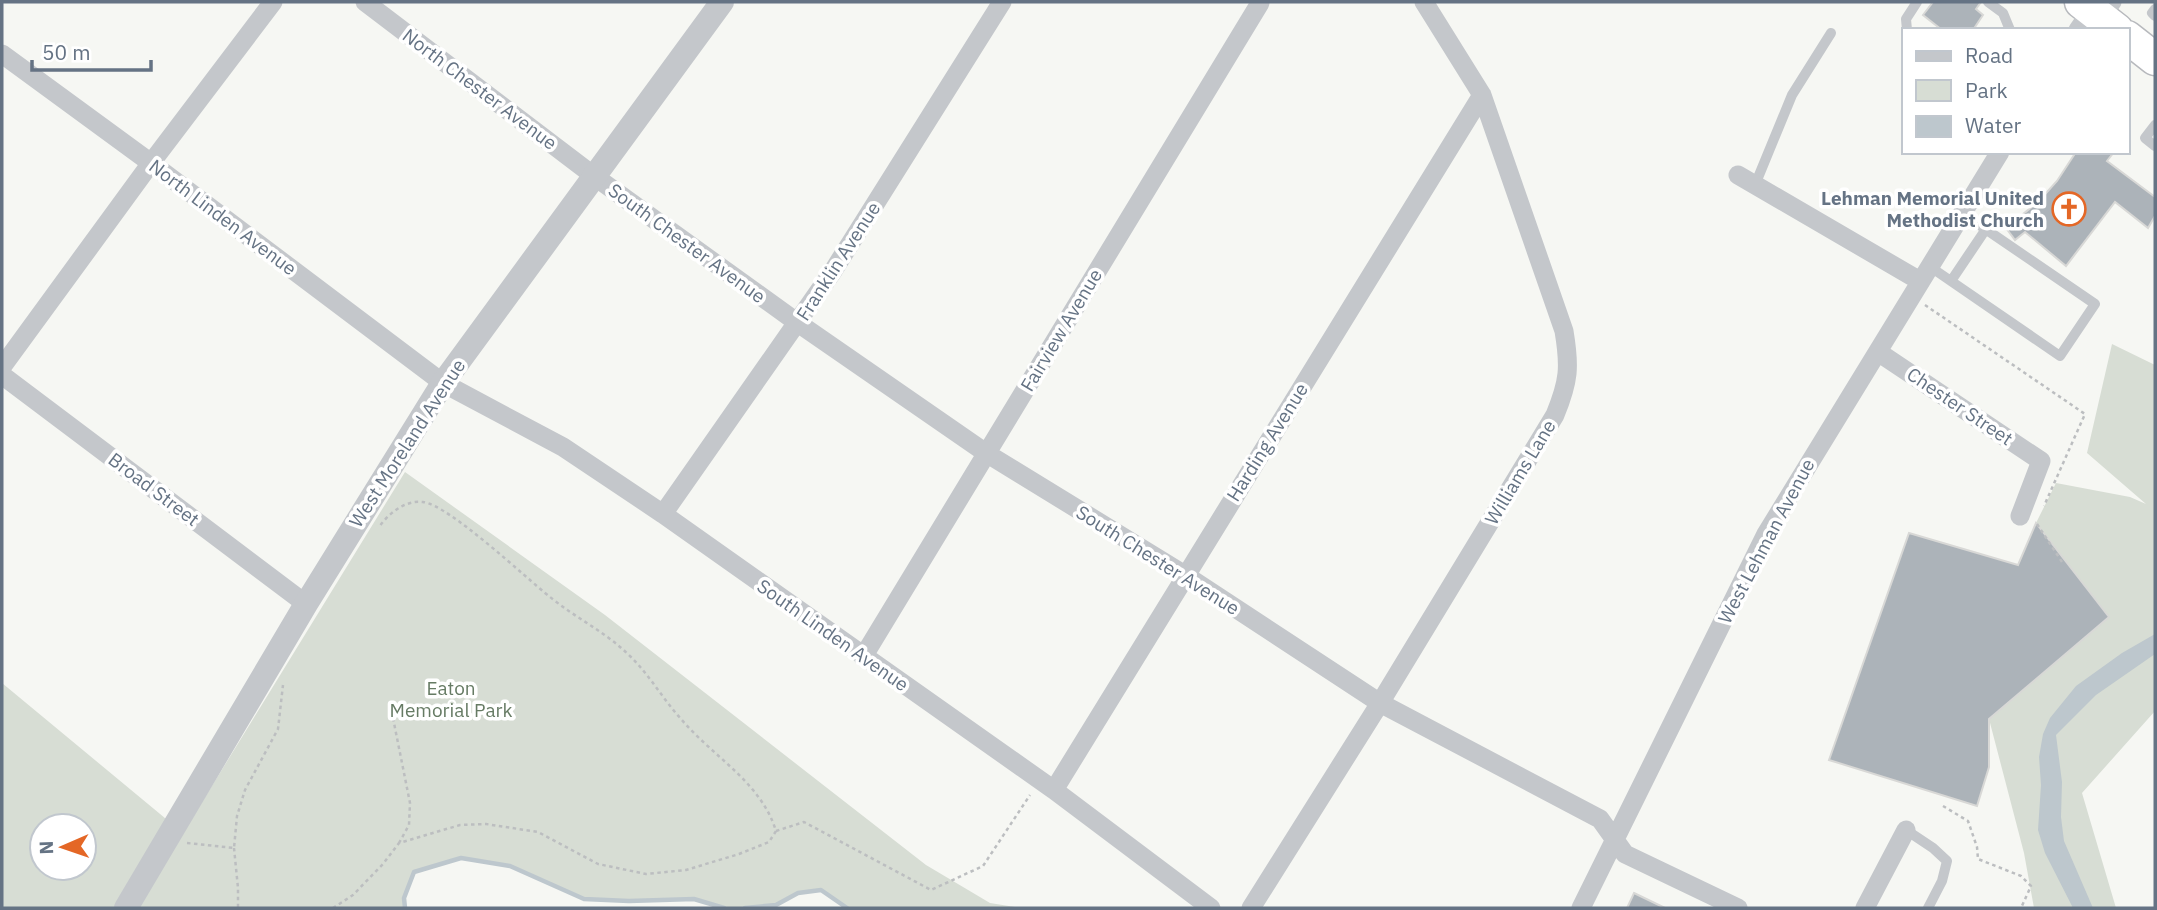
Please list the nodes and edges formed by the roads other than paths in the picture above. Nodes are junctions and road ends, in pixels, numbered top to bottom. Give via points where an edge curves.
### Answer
1 (273, 2) edge
2 (365, 2) edge
3 (722, 2) edge
4 (1002, 2) edge
5 (1257, 2) edge
6 (1424, 2) edge
7 (1917, 2) edge
8 (1988, 2) edge
9 (2155, 9) edge
10 (2090, 11) edge
11 (2155, 16) edge
12 (1908, 28) edge
13 (2009, 28) edge
14 (2114, 28) edge
15 (1831, 33) dead end
16 (2129, 39) edge
17 (2, 54) edge
18 (2155, 59) edge
19 (1482, 95) junction
20 (2155, 125) edge
21 (2155, 146) edge
22 (1999, 154) edge
23 (151, 163) junction
24 (594, 176) junction
25 (1747, 180) joint
26 (1962, 213) junction
27 (1986, 229) junction
28 (1920, 281) junction
29 (1951, 281) junction
30 (798, 323) junction
31 (1878, 352) junction
32 (2, 367) edge
33 (2, 375) edge
34 (443, 383) junction
35 (986, 453) junction
36 (663, 514) junction
37 (2028, 519) road end
38 (1185, 575) junction
39 (306, 604) junction
40 (863, 657) junction
41 (1380, 703) junction
42 (1047, 786) junction
43 (1906, 831) joint
44 (1615, 842) junction
45 (126, 908) edge
46 (1211, 908) edge
47 (1251, 908) edge
48 (1581, 908) edge
49 (1738, 908) edge
50 (1865, 908) edge
51 (1928, 908) edge

1 - 23 street
2 - 24 street, North Chester Avenue
3 - 24 street, West Moreland Avenue
4 - 30 street, Franklin Avenue
5 - 35 street, Fairview Avenue
6 - 19 street, Williams Lane
7 - 12 lane via 1906,19
8 - 13 lane via 2003,13
9 - 11 lane
10 - 14 highway
15 - 25 lane
16 - 18 highway
17 - 23 street, North Linden Avenue
19 - 38 street, Harding Avenue
19 - 41 street, Williams Lane via 1564,331 1569,369 1566,388 1555,415
20 - 21 lane via 2145,138
22 - 26 street, West Lehman Avenue
23 - 32 street
23 - 34 street, North Linden Avenue
24 - 30 street, South Chester Avenue
24 - 34 street, West Moreland Avenue
25 - 28 street
26 - 27 lane
26 - 28 street, West Lehman Avenue
27 - 29 lane
27 - 29 lane via 2095,304 2060,356
28 - 29 lane
28 - 31 street, West Lehman Avenue
30 - 35 street, South Chester Avenue
30 - 36 street, Franklin Avenue
31 - 37 street, Chester Street via 2041,461
31 - 44 street, West Lehman Avenue via 1766,534
33 - 39 street, Broad Street
34 - 36 street, South Linden Avenue via 563,447
34 - 39 street, West Moreland Avenue
35 - 38 street, South Chester Avenue
35 - 40 street, Fairview Avenue
36 - 40 street, South Linden Avenue
38 - 41 street, South Chester Avenue
38 - 42 street, Harding Avenue
39 - 45 street, West Moreland Avenue
40 - 42 street, South Linden Avenue
41 - 44 street, South Chester Avenue via 1600,819
41 - 47 street, Williams Lane
42 - 46 street, South Linden Avenue
43 - 50 street
43 - 51 lane via 1947,861
44 - 48 street, West Lehman Avenue
44 - 49 street, South Chester Avenue via 1625,854

